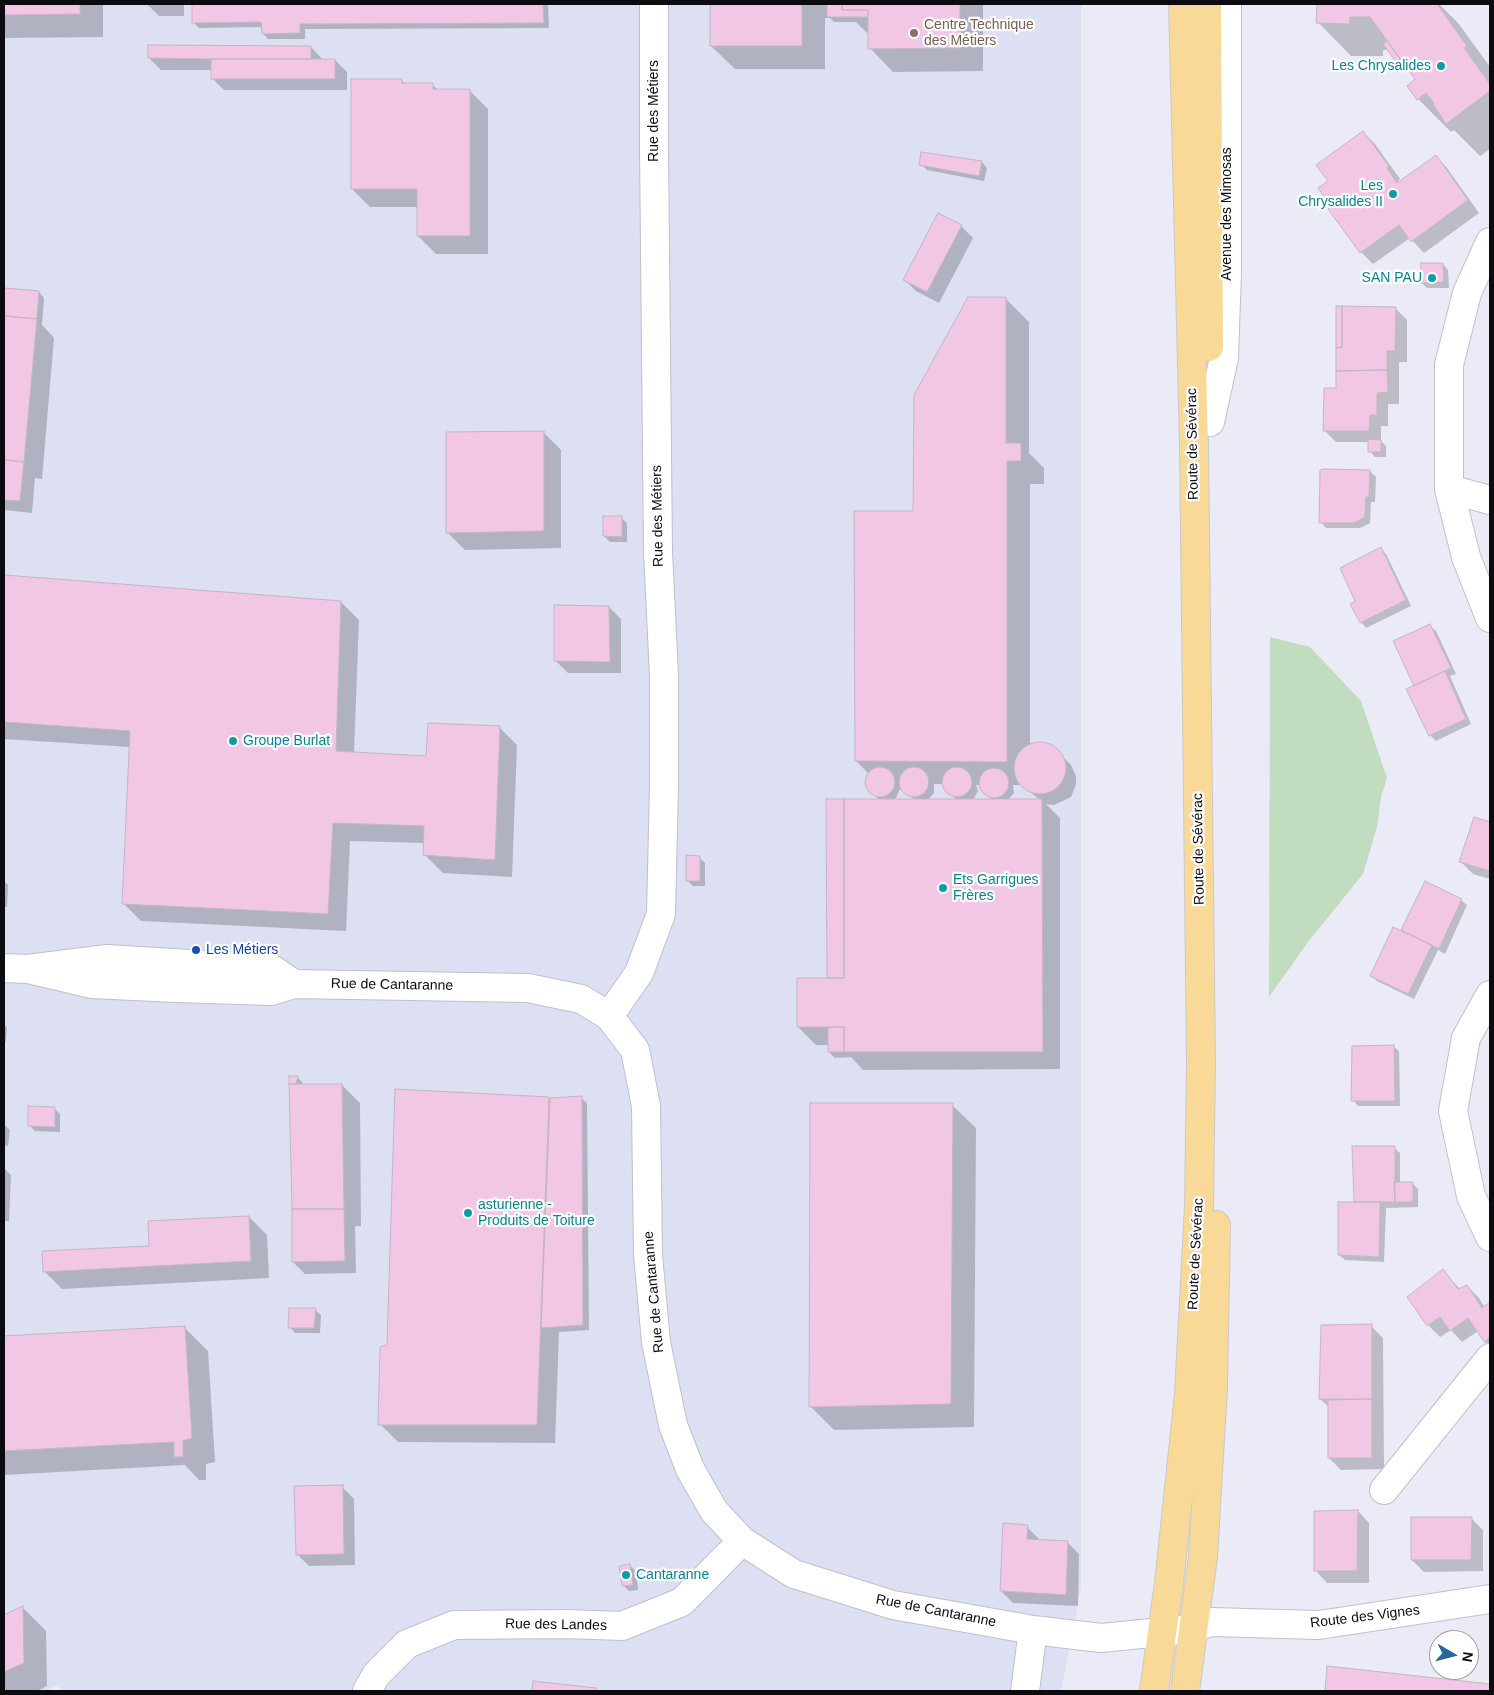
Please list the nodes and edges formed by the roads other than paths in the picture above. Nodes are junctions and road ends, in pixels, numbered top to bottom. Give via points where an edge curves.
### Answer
1 (654, 4) edge
2 (1183, 4) edge
3 (1207, 4) edge
4 (1227, 4) edge
5 (1490, 242) edge
6 (1210, 422) junction
7 (1449, 489) junction
8 (1490, 500) edge
9 (1490, 618) edge
10 (16, 969) edge
11 (1490, 995) edge
12 (609, 1016) junction
13 (1490, 1237) edge
14 (1490, 1358) edge
15 (1384, 1490) dead end
16 (742, 1541) junction
17 (1490, 1599) edge
18 (1033, 1630) junction
19 (1179, 1630) junction
20 (367, 1691) edge
21 (1024, 1691) edge
22 (1154, 1691) edge
23 (1172, 1691) edge
24 (1184, 1691) edge

1 - 12 street, Rue des Métiers via 658,552 664,676 661,914 639,973
2 - 19 main road, Route de Sévérac via 1194,445 1202,1063 1190,1394 1169,1583
3 - 6 main road, Route de Sévérac
4 - 6 street, Avenue des Mimosas via 1224,358
5 - 7 street via 1467,293 1449,364
6 - 19 main road, Route de Sévérac via 1215,1340 1203,1557
7 - 8 street
7 - 9 street via 1466,557
10 - 12 street, Rue de Cantaranne via 91,984 271,991 294,984 528,988 581,998
11 - 13 street via 1466,1038 1453,1111 1471,1196
12 - 16 street, Rue de Cantaranne via 635,1050 646,1106 649,1265 656,1342 673,1425 690,1469 714,1512
14 - 15 street
16 - 18 street, Rue de Cantaranne via 794,1574 893,1605
16 - 20 street, Rue des Landes via 682,1602 622,1626 454,1624 407,1644 376,1676
17 - 19 street, Route des Vignes via 1319,1625 1211,1622
18 - 19 street, Rue de Cantaranne via 1101,1638
18 - 21 street
19 - 22 main road, Route de Sévérac
19 - 23 main road, Route de Sévérac
19 - 24 main road, Route de Sévérac

